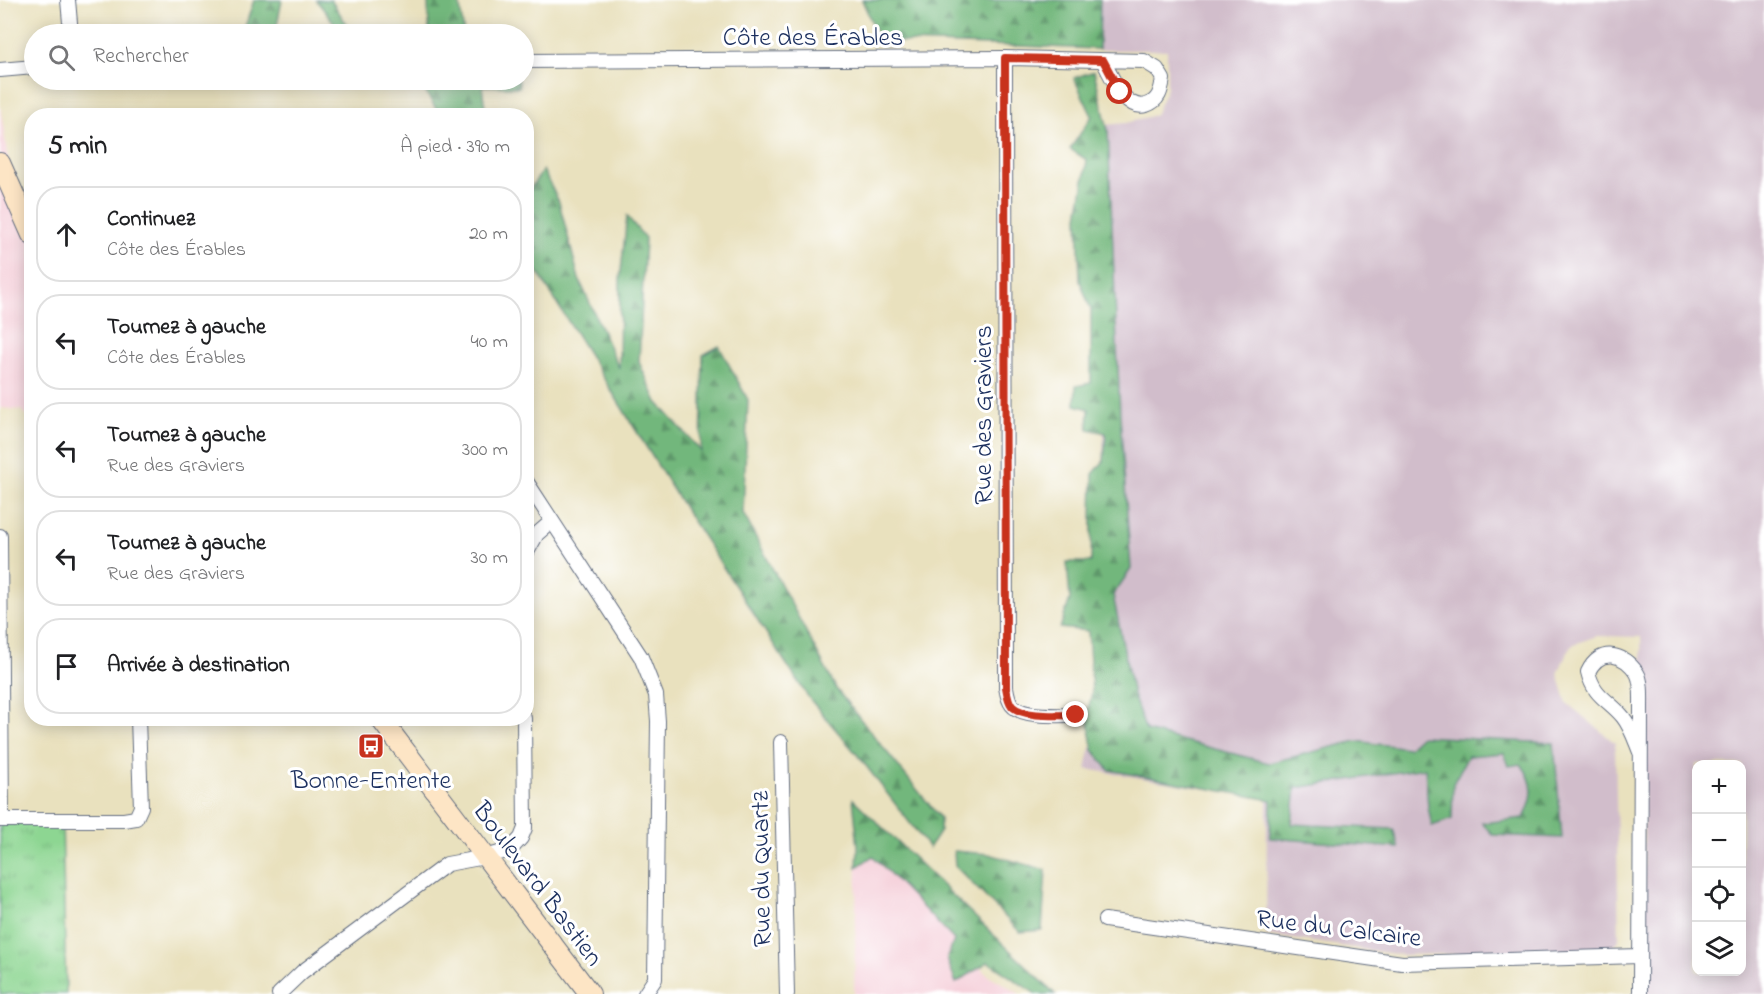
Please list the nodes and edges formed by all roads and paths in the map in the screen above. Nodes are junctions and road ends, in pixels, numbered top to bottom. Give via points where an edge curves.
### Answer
1 (68, 0) edge
2 (70, 24) edge
3 (1005, 58) junction
4 (1103, 60) dead end
5 (534, 61) edge
6 (24, 69) edge
7 (0, 70) edge
8 (0, 163) edge
9 (24, 217) edge
10 (534, 493) edge
11 (552, 521) junction
12 (0, 536) edge
13 (534, 539) edge
14 (1076, 715) dead end
15 (138, 726) edge
16 (386, 726) edge
17 (524, 726) edge
18 (781, 742) dead end
19 (1640, 752) junction
20 (1, 820) edge
21 (485, 857) junction
22 (1105, 920) dead end
23 (1640, 956) junction
24 (279, 994) edge
25 (590, 994) edge
26 (645, 994) edge
27 (787, 994) edge
28 (1640, 994) edge

1 - 2 street
3 - 4 street, Côte des Érables
3 - 5 street, Côte des Érables
3 - 14 street, Rue des Graviers via 1006,687 1008,699 1021,711
6 - 7 street
8 - 9 main road
10 - 11 street
11 - 13 street
11 - 26 street via 641,657 656,695 655,979
12 - 20 street
15 - 20 street via 141,807 136,818
16 - 21 main road, Boulevard Bastien
17 - 21 street via 525,828 510,850
18 - 27 street, Rue du Quartz
19 - 19 street via 1639,675 1621,656 1608,654 1592,664 1588,672 1591,685 1622,717
19 - 23 street
21 - 24 street via 447,864 302,972
21 - 25 main road, Boulevard Bastien
22 - 23 street, Rue du Calcaire via 1402,963
23 - 28 street

